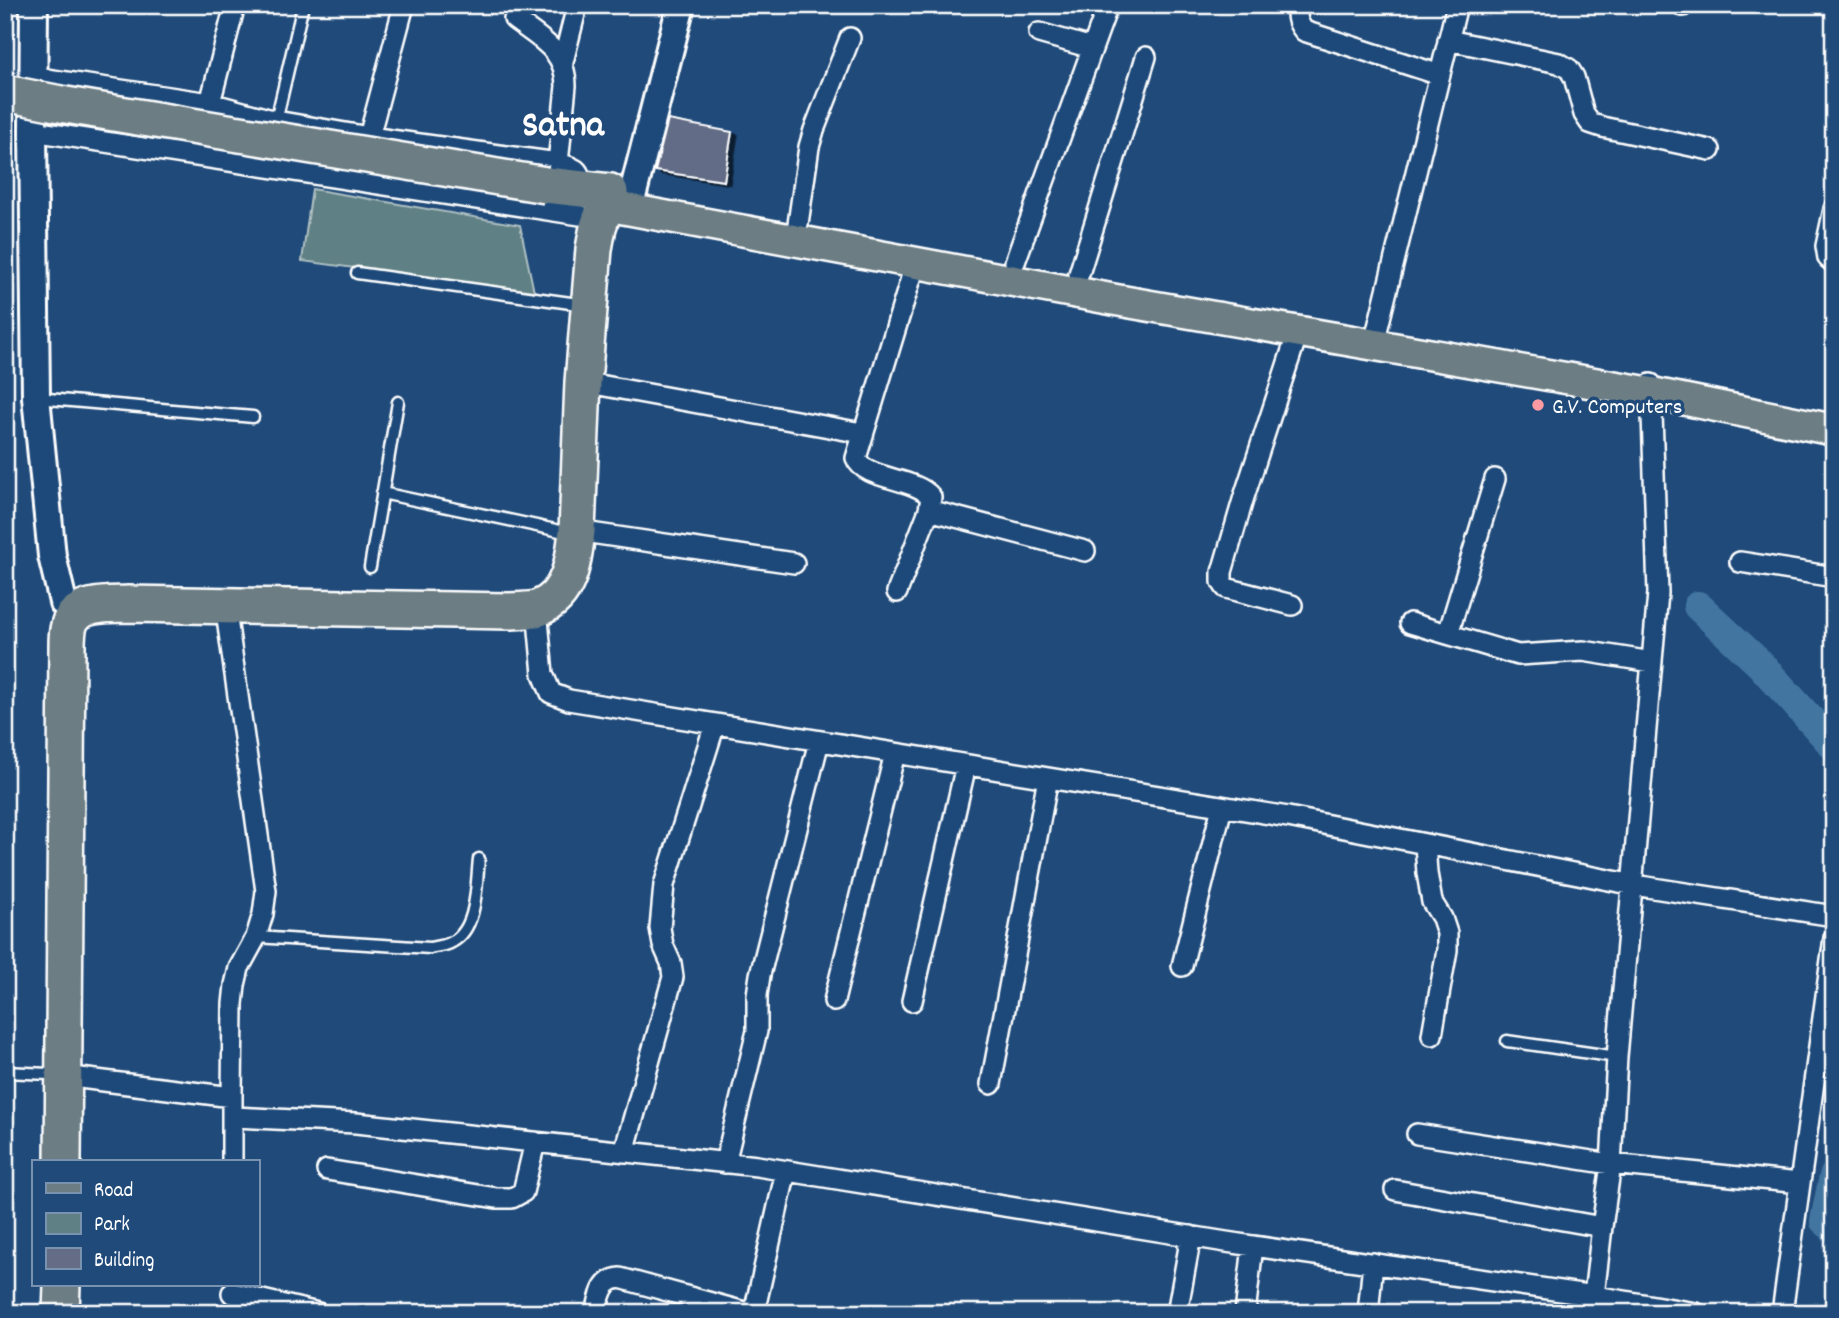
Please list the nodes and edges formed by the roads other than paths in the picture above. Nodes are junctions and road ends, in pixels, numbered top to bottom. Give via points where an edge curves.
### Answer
1 (34, 5) edge
2 (235, 5) edge
3 (303, 5) edge
4 (404, 5) edge
5 (681, 5) edge
6 (1108, 5) edge
7 (1298, 5) edge
8 (1457, 5) edge
9 (575, 14) dead end
10 (514, 19) dead end
11 (1039, 33) dead end
12 (850, 38) dead end
13 (1448, 40) junction
14 (1092, 48) junction
15 (1146, 57) dead end
16 (563, 62) junction
17 (1440, 75) junction
18 (19, 85) edge
19 (210, 103) junction
20 (276, 121) junction
21 (33, 131) junction
22 (369, 137) junction
23 (1710, 150) dead end
24 (584, 192) junction
25 (1834, 209) edge
26 (798, 224) junction
27 (916, 262) junction
28 (1016, 262) junction
29 (1834, 263) edge
30 (357, 273) dead end
31 (1079, 274) junction
32 (582, 304) junction
33 (1377, 331) junction
34 (1298, 332) junction
35 (583, 382) junction
36 (1652, 386) junction
37 (36, 397) junction
38 (398, 402) dead end
39 (1754, 407) junction
40 (1834, 415) edge
41 (253, 417) dead end
42 (1834, 430) edge
43 (862, 433) junction
44 (1495, 479) dead end
45 (382, 493) junction
46 (929, 510) junction
47 (569, 531) junction
48 (1085, 551) dead end
49 (1740, 562) dead end
50 (794, 564) dead end
51 (370, 567) dead end
52 (1834, 577) edge
53 (897, 592) dead end
54 (63, 602) junction
55 (225, 605) junction
56 (1292, 605) dead end
57 (537, 609) junction
58 (1410, 623) dead end
59 (1448, 634) junction
60 (1652, 662) junction
61 (715, 724) junction
62 (819, 741) junction
63 (895, 753) junction
64 (966, 765) junction
65 (1048, 778) junction
66 (1222, 807) junction
67 (1425, 844) junction
68 (479, 859) dead end
69 (1634, 885) junction
70 (1834, 916) edge
71 (256, 937) junction
72 (1834, 938) edge
73 (1182, 966) dead end
74 (912, 1000) dead end
75 (834, 1001) dead end
76 (1432, 1035) dead end
77 (1507, 1041) dead end
78 (1618, 1057) junction
79 (5, 1072) edge
80 (56, 1075) junction
81 (991, 1084) dead end
82 (232, 1107) junction
83 (1417, 1134) dead end
84 (535, 1142) junction
85 (624, 1152) junction
86 (50, 1160) edge
87 (64, 1160) edge
88 (232, 1160) edge
89 (725, 1163) junction
90 (1611, 1164) junction
91 (327, 1170) dead end
92 (786, 1171) junction
93 (1800, 1183) junction
94 (1395, 1190) dead end
95 (1602, 1227) junction
96 (1191, 1236) junction
97 (1253, 1246) junction
98 (1373, 1263) junction
99 (48, 1286) edge
100 (62, 1286) edge
101 (232, 1289) edge
102 (1594, 1304) edge
103 (714, 1308) edge
104 (47, 1313) edge
105 (61, 1313) edge
106 (232, 1313) edge
107 (318, 1313) edge
108 (596, 1313) edge
109 (748, 1313) edge
110 (754, 1313) edge
111 (1177, 1313) edge
112 (1245, 1313) edge
113 (1368, 1313) edge
114 (1696, 1313) edge
115 (1782, 1313) edge

1 - 18 street
2 - 19 street
3 - 20 lane
4 - 22 street
5 - 24 street
6 - 14 street
7 - 17 street via 1296,17 1304,32
8 - 13 street
9 - 16 street
10 - 16 street
11 - 14 street
12 - 26 street via 809,147
13 - 17 street
13 - 23 street via 1559,63 1574,77 1590,123
14 - 28 street
15 - 31 street
16 - 24 street
17 - 33 street
18 - 19 street
18 - 21 street
18 - 24 highway, bridge via 80,107
19 - 20 street
20 - 22 street
21 - 24 street
21 - 37 street
22 - 24 street
24 - 26 main road
24 - 27 main road
24 - 32 highway
25 - 29 street via 1826,246
26 - 28 main road
27 - 34 main road
27 - 43 street
28 - 31 main road
30 - 32 lane
31 - 33 main road
32 - 35 highway
32 - 47 highway via 568,380
33 - 36 main road
34 - 36 main road
34 - 56 street via 1222,572 1226,588
35 - 43 street
35 - 47 highway
36 - 39 main road
36 - 60 street via 1658,593
37 - 41 lane
37 - 54 street via 52,556
38 - 45 lane
39 - 40 main road
39 - 42 main road
43 - 46 street via 858,464 925,490 931,497
44 - 59 street
45 - 47 lane
45 - 51 lane
46 - 48 street
46 - 53 street
47 - 50 street
47 - 54 highway via 544,584 515,593 123,589 89,590
47 - 57 highway via 575,553 564,587
49 - 52 street
54 - 80 highway via 49,647
55 - 57 highway
55 - 71 street via 266,891
55 - 80 highway via 90,607 72,620 66,648
57 - 61 street via 543,674 551,693 569,700
58 - 59 street
59 - 60 street via 1518,655 1583,651
60 - 69 street
61 - 62 street
61 - 85 street via 664,885 660,928 673,977
62 - 63 street
62 - 89 street via 760,975 757,1031
63 - 64 street
63 - 75 street
64 - 65 street
64 - 74 street
65 - 66 street
65 - 81 street
66 - 67 street
66 - 73 street
67 - 69 street
67 - 76 street via 1432,902 1447,933
68 - 71 lane via 473,912 465,931 452,943 430,948
69 - 70 street
69 - 78 street
71 - 82 street via 235,985
72 - 93 street
77 - 78 lane
78 - 90 street
79 - 80 lane
80 - 82 street
80 - 86 highway
80 - 87 highway
82 - 84 street
82 - 88 street
83 - 90 street
84 - 85 street
84 - 91 street via 523,1192 512,1198
85 - 89 street
89 - 92 street
90 - 93 street
90 - 95 street
92 - 96 street
92 - 110 street
93 - 115 street
94 - 95 street
95 - 102 street
96 - 97 street
96 - 111 street
97 - 98 street
97 - 112 street
98 - 102 street
98 - 113 street
99 - 104 highway
100 - 105 highway
101 - 106 street
101 - 107 street
102 - 114 street
103 - 108 street via 620,1278 605,1284
103 - 109 street

